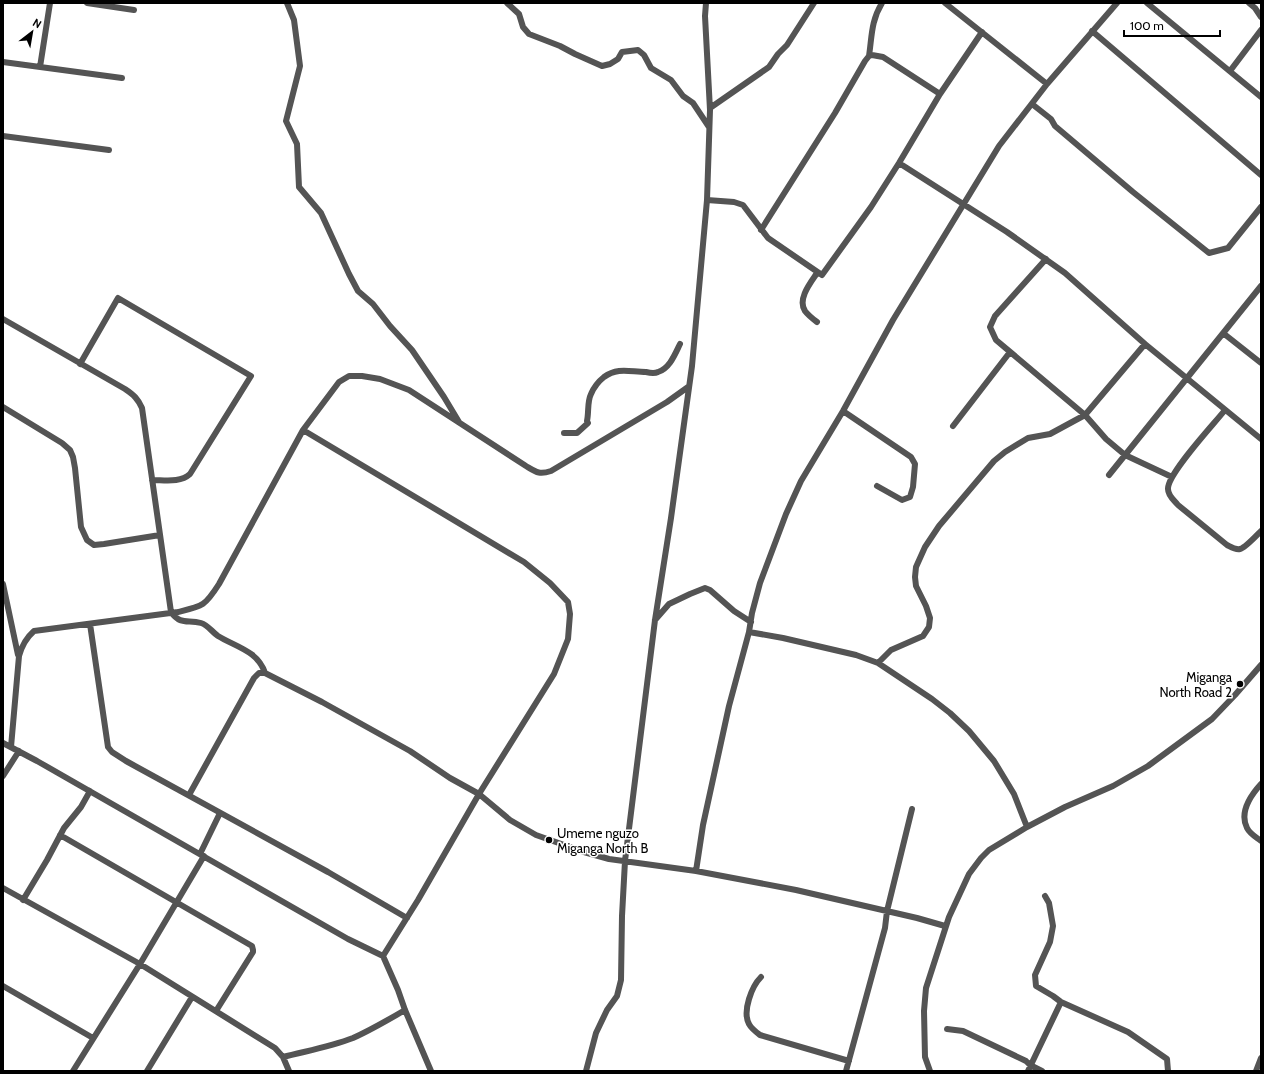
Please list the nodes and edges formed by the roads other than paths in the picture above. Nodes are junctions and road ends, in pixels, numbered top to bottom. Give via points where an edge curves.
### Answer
1 (50, 3) edge
2 (87, 3) edge
3 (288, 3) edge
4 (507, 3) edge
5 (706, 3) edge
6 (814, 3) edge
7 (882, 3) edge
8 (945, 3) edge
9 (1116, 3) edge
10 (1147, 3) edge
11 (1249, 3) edge
12 (134, 10) dead end
13 (1261, 17) edge
14 (1261, 30) edge
15 (1092, 31) junction
16 (982, 32) junction
17 (869, 56) junction
18 (3, 62) edge
19 (40, 67) junction
20 (1230, 71) junction
21 (122, 78) dead end
22 (1047, 84) junction
23 (940, 94) junction
24 (1261, 97) edge
25 (1032, 104) junction
26 (710, 108) junction
27 (709, 127) junction
28 (3, 136) edge
29 (109, 150) dead end
30 (899, 163) junction
31 (1261, 175) edge
32 (707, 200) junction
33 (963, 204) junction
34 (1261, 207) edge
35 (760, 230) junction
36 (1046, 259) junction
37 (817, 273) junction
38 (1261, 286) edge
39 (3, 319) edge
40 (817, 322) dead end
41 (1223, 333) junction
42 (680, 344) dead end
43 (1145, 344) junction
44 (1010, 352) junction
45 (1261, 363) edge
46 (80, 364) junction
47 (1186, 378) junction
48 (688, 387) junction
49 (3, 407) edge
50 (1226, 410) junction
51 (843, 411) junction
52 (1085, 415) junction
53 (459, 423) junction
54 (953, 426) dead end
55 (303, 430) junction
56 (564, 433) dead end
57 (1261, 439) edge
58 (1125, 455) junction
59 (1109, 474) dead end
60 (1172, 477) junction
61 (152, 480) junction
62 (877, 486) dead end
63 (1260, 534) edge
64 (160, 536) junction
65 (3, 584) edge
66 (171, 612) junction
67 (655, 620) junction
68 (751, 622) junction
69 (90, 624) junction
70 (749, 632) junction
71 (19, 656) junction
72 (878, 663) junction
73 (1260, 668) edge
74 (265, 673) junction
75 (3, 743) edge
76 (11, 747) junction
77 (18, 751) junction
78 (3, 776) edge
79 (1261, 784) edge
80 (90, 791) junction
81 (479, 794) junction
82 (189, 795) junction
83 (912, 809) dead end
84 (220, 813) junction
85 (1027, 827) junction
86 (60, 834) junction
87 (1261, 841) edge
88 (202, 855) junction
89 (625, 861) junction
90 (696, 871) junction
91 (3, 888) edge
92 (1045, 896) dead end
93 (23, 900) junction
94 (176, 901) junction
95 (887, 911) junction
96 (407, 918) junction
97 (945, 926) junction
98 (383, 956) junction
99 (140, 964) junction
100 (761, 977) dead end
101 (3, 986) edge
102 (192, 997) junction
103 (1061, 1002) junction
104 (405, 1010) junction
105 (216, 1011) junction
106 (947, 1029) dead end
107 (93, 1038) junction
108 (283, 1057) junction
109 (1261, 1058) edge
110 (849, 1061) junction
111 (1029, 1068) edge
112 (73, 1071) edge
113 (147, 1071) edge
114 (289, 1071) edge
115 (431, 1071) edge
116 (586, 1071) edge
117 (846, 1071) edge
118 (930, 1071) edge
119 (1042, 1071) edge
120 (1168, 1071) edge
121 (1256, 1071) edge

1 - 19 street
2 - 12 street
3 - 53 street via 294,20 300,66 286,121 297,144 300,187 321,213 358,292 373,304 412,350
4 - 27 street via 519,14 529,34 602,66 610,64 622,52 638,50 651,68 671,80 683,96 693,103
5 - 26 street
6 - 26 street via 772,64
7 - 17 street via 874,16
8 - 16 street
9 - 15 street
10 - 20 street
11 - 13 street
14 - 20 street
15 - 22 street
15 - 31 street
16 - 22 street
16 - 23 street
17 - 23 street via 883,57
17 - 35 street
18 - 19 street
19 - 21 street
20 - 24 street
22 - 25 street
23 - 30 street
25 - 33 street via 999,146
25 - 34 street via 1133,192 1209,253 1228,248
26 - 27 street
27 - 32 street
28 - 29 street
30 - 33 street
30 - 37 street via 822,276
32 - 35 street via 740,204 746,208
32 - 48 street
33 - 36 street
33 - 51 street via 892,320
35 - 37 street
36 - 43 street
36 - 44 street via 995,316 990,327 996,340
37 - 40 street via 803,299 805,311
38 - 41 street
39 - 46 street
41 - 45 street
41 - 47 street
42 - 56 street via 670,362 658,372 619,370 599,381 591,393 588,423 577,433
43 - 47 street
43 - 52 street
44 - 52 street
44 - 54 street
46 - 61 street via 136,396 142,408
46 - 61 street via 118,298 251,376 190,474 180,480
47 - 50 street
47 - 58 street
48 - 53 street via 667,402 543,473 531,469
48 - 67 street
49 - 64 street via 70,450 75,468 81,527 87,540 94,545
50 - 57 street
50 - 60 street
51 - 62 street via 911,457 915,464 910,497 902,500
51 - 68 street via 801,481 786,514 760,583
52 - 58 street via 1106,439
52 - 72 street via 1050,434 1028,438 1005,452 994,461 938,526 925,547 916,567 915,577 916,586 930,618 929,627 922,636 891,650
53 - 55 street via 409,390 380,379 349,376 339,382
55 - 66 street via 208,601 191,609
55 - 81 street via 524,562 568,602 568,639 554,674
58 - 59 street
58 - 60 street
60 - 63 street via 1168,484 1171,498 1227,545 1243,548
61 - 64 street
64 - 66 street
65 - 71 street
66 - 69 street
66 - 74 street via 175,618 184,622 204,624 217,635 247,651 258,659
67 - 68 street via 669,604 705,588
67 - 89 street
68 - 70 street
69 - 71 street via 34,631 27,637
69 - 82 street via 108,748 126,761
70 - 72 street via 831,648
70 - 90 street via 727,713
71 - 76 street
72 - 85 street via 950,713 981,744 1008,783
73 - 85 street via 1212,719 1148,766 1113,786
74 - 81 street via 398,744
74 - 82 street via 259,673 254,678
75 - 76 street
76 - 77 street
77 - 78 street
77 - 80 street
79 - 87 street via 1244,810 1246,827
80 - 86 street
80 - 88 street
81 - 89 street via 510,820 536,835 584,852
81 - 96 street
82 - 84 street
83 - 95 street
84 - 88 street
84 - 96 street
85 - 97 street via 981,858 969,874
86 - 93 street
86 - 94 street
88 - 94 street
88 - 98 street via 348,939
89 - 90 street
89 - 116 street via 619,989 596,1033
90 - 95 street
91 - 93 street
92 - 103 street via 1049,903 1053,926 1050,942 1035,976 1036,986
93 - 99 street
94 - 99 street
94 - 105 street via 253,948 253,952
95 - 97 street
95 - 110 street via 885,928
96 - 98 street
97 - 118 street via 926,988 925,1057
98 - 104 street
99 - 102 street
99 - 107 street
100 - 110 street via 751,990 746,1012 750,1026 760,1035
101 - 107 street
102 - 105 street
102 - 113 street
103 - 111 street
103 - 120 street via 1128,1032 1167,1060
104 - 108 street via 352,1038
104 - 115 street
105 - 108 street via 275,1048
106 - 111 street via 963,1031 1026,1061
107 - 112 street
108 - 114 street
109 - 121 street
110 - 117 street
111 - 119 street

